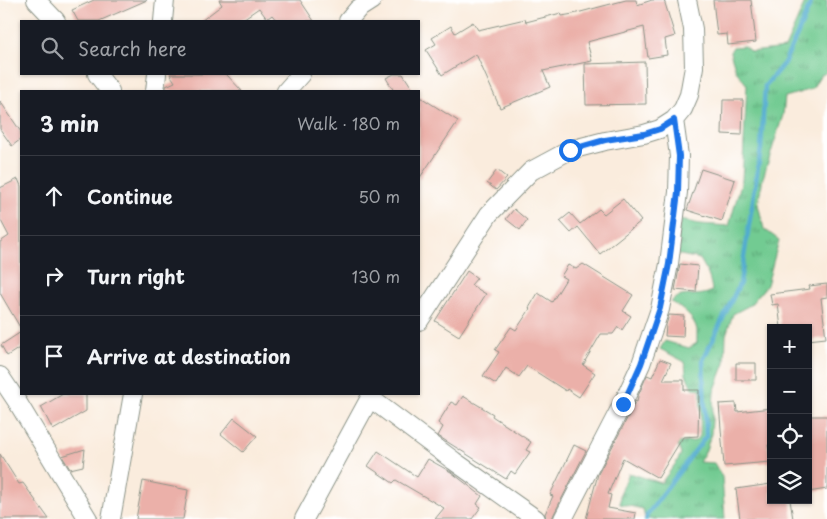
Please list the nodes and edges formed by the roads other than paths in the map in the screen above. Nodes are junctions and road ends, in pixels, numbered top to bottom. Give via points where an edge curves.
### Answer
1 (36, 0) edge
2 (165, 0) edge
3 (372, 0) edge
4 (687, 0) edge
5 (55, 20) edge
6 (163, 20) edge
7 (349, 20) edge
8 (98, 75) edge
9 (157, 75) edge
10 (300, 75) edge
11 (109, 90) edge
12 (155, 90) edge
13 (287, 90) edge
14 (674, 120) junction
15 (420, 319) edge
16 (0, 376) edge
17 (133, 395) edge
18 (371, 396) edge
19 (88, 519) edge
20 (111, 519) edge
21 (304, 519) edge
22 (536, 519) edge
23 (563, 519) edge

1 - 5 street
2 - 6 street
3 - 7 street
4 - 14 street via 693,30 694,67 689,95
8 - 11 street
9 - 12 street
10 - 13 street
14 - 15 street via 644,134 570,150 531,171 489,214
14 - 23 street via 679,156 678,192 660,308 627,396
16 - 19 street
17 - 20 street
18 - 21 street
18 - 22 street via 454,461

